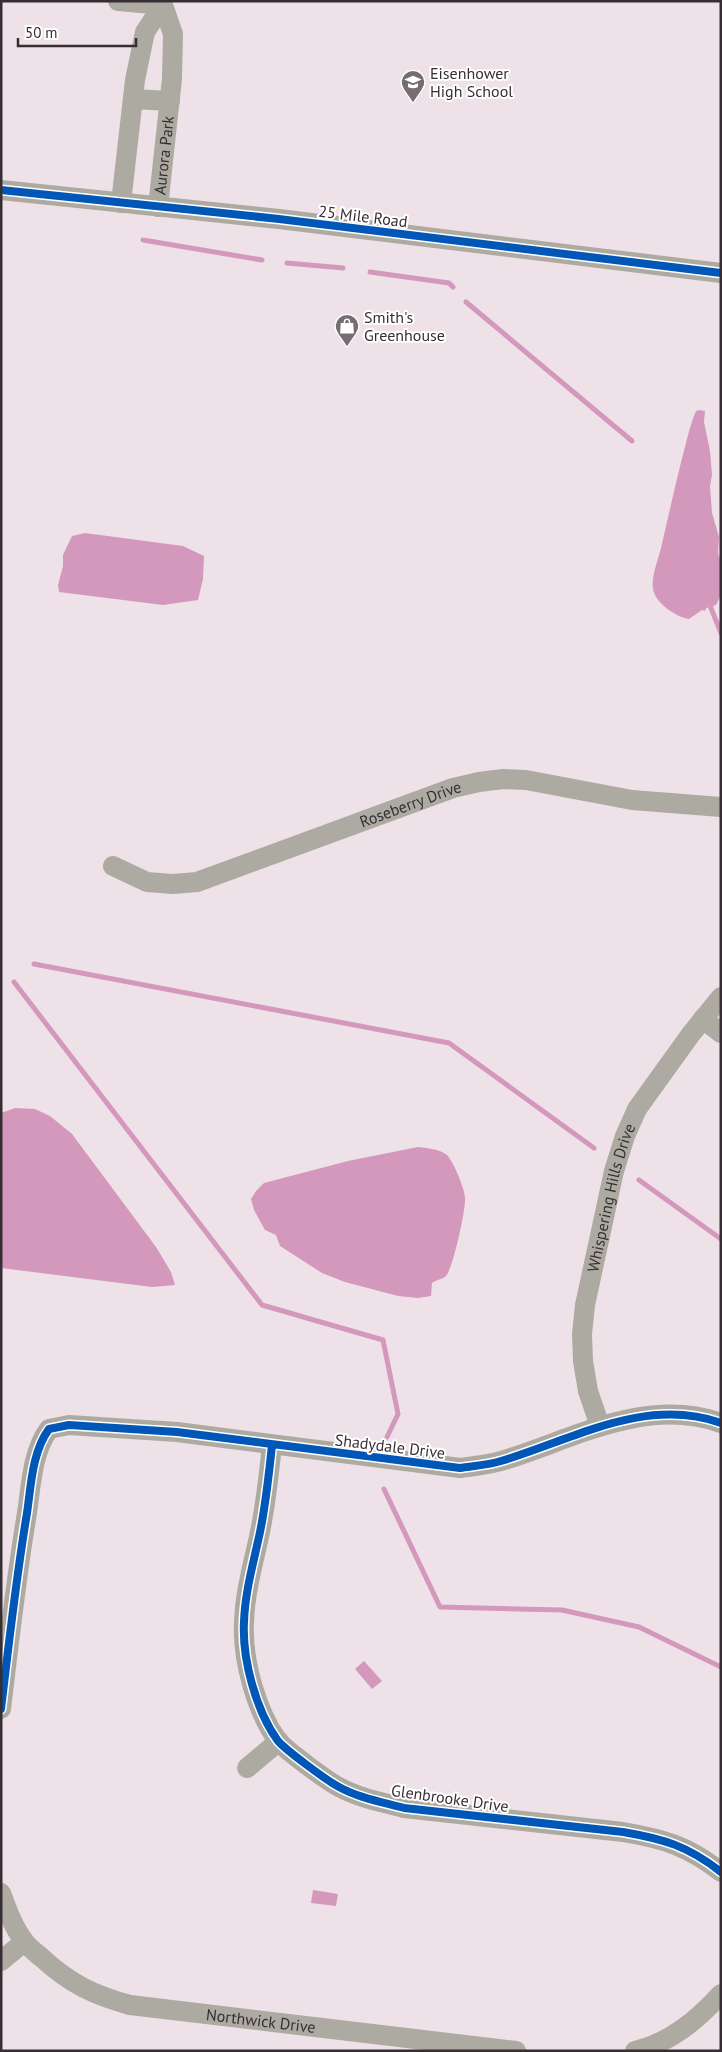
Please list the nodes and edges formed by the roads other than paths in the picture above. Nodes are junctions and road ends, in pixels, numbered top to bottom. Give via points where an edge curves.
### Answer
1 (118, 1) edge
2 (163, 3) edge
3 (133, 98) junction
4 (170, 101) junction
5 (1, 190) edge
6 (121, 203) junction
7 (158, 208) junction
8 (721, 273) edge
9 (721, 807) edge
10 (113, 866) dead end
11 (721, 996) edge
12 (703, 1019) junction
13 (721, 1033) edge
14 (721, 1423) edge
15 (600, 1426) junction
16 (272, 1445) junction
17 (5, 1650) edge
18 (1, 1709) edge
19 (279, 1741) junction
20 (247, 1768) dead end
21 (721, 1872) edge
22 (1, 1893) edge
23 (24, 1942) junction
24 (1, 1961) edge
25 (721, 1994) edge
26 (516, 2051) edge
27 (634, 2051) edge

1 - 2 street
2 - 3 street via 145,32
2 - 4 street, Aurora Park via 173,34
3 - 4 street, Aurora Park
3 - 6 street
4 - 7 street, Aurora Park
5 - 6 street, 25 Mile Road
6 - 7 street, 25 Mile Road
7 - 8 street, 25 Mile Road via 279,219
9 - 10 street, Roseberry Drive via 632,800 551,783 503,779 453,788 197,882 147,882
11 - 12 street, Whispering Hills Drive
12 - 13 street
12 - 15 street, Whispering Hills Drive via 637,1109 624,1136 614,1170 585,1305 582,1334 588,1391
14 - 15 street, Shadydale Drive via 661,1414
15 - 16 street, Shadydale Drive via 499,1462 460,1468
16 - 17 street, Shadydale Drive via 177,1432 69,1425 49,1429 38,1449
16 - 19 street, Glenbrooke Drive via 266,1501 248,1588 244,1649 251,1683
17 - 18 street
19 - 20 street
19 - 21 street, Glenbrooke Drive via 339,1787 371,1800 404,1808 658,1838 690,1850
22 - 23 street, Northwick Drive
23 - 24 street
23 - 26 street, Northwick Drive via 76,1984 101,1997 130,2006
25 - 27 street via 701,2016 674,2035

